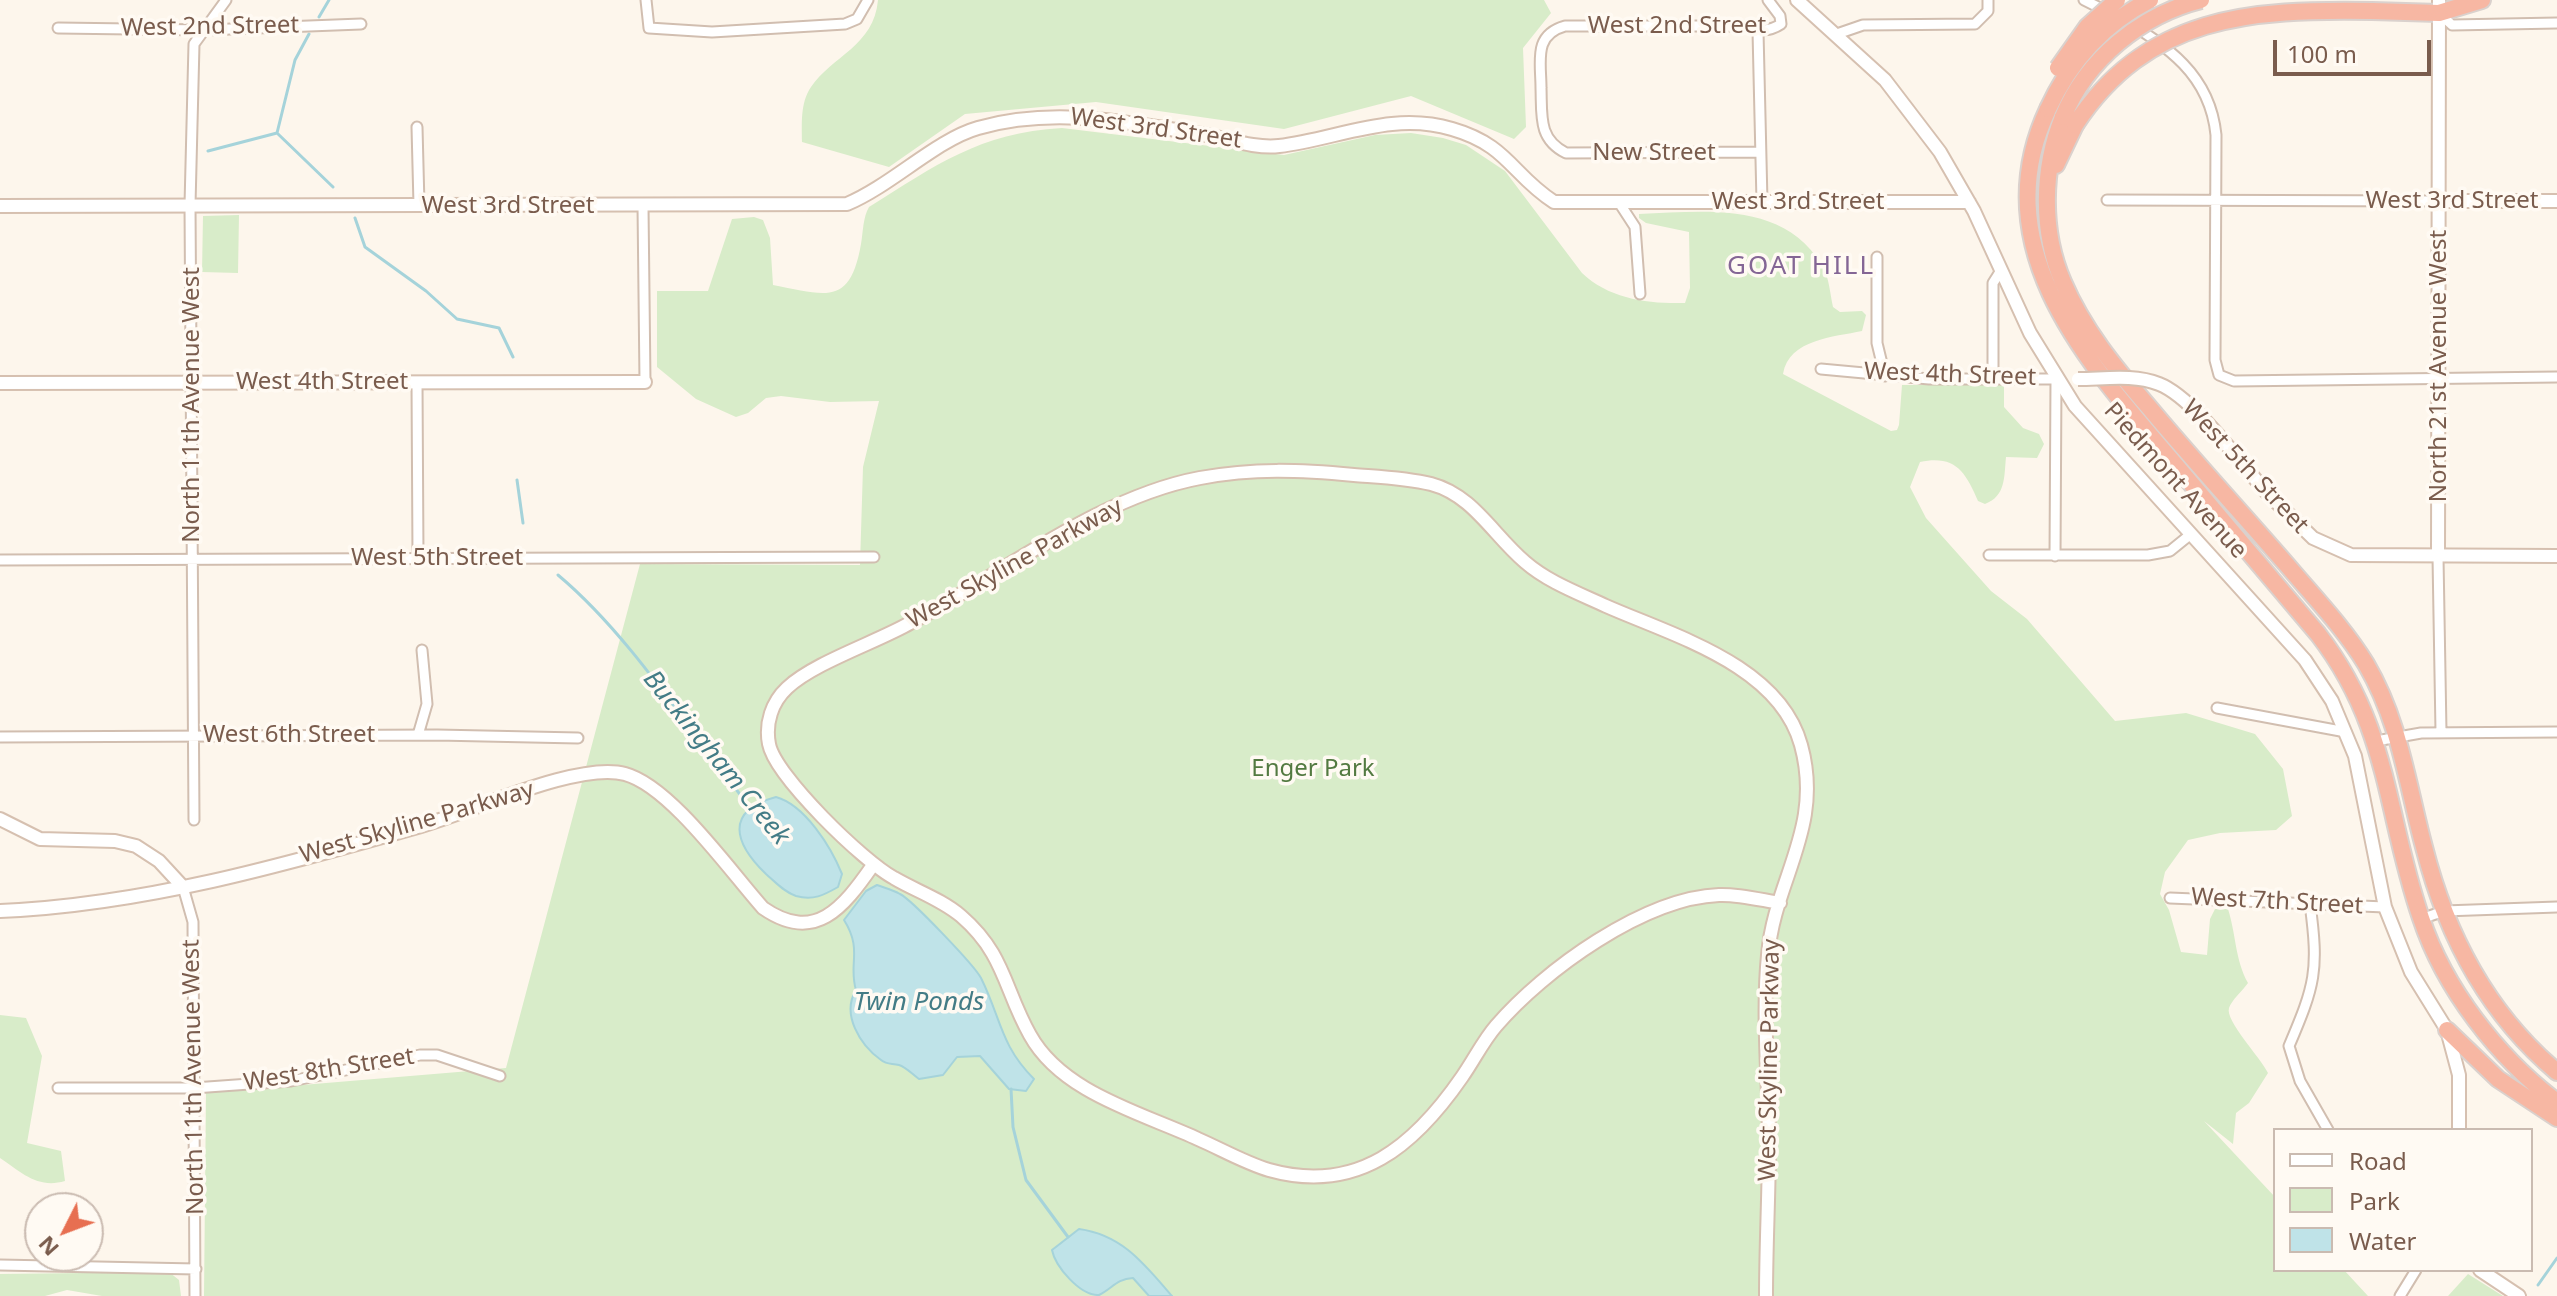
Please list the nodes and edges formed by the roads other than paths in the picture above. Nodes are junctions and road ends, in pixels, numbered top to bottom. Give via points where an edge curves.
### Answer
1 (226, 0) edge
2 (646, 0) edge
3 (868, 0) edge
4 (1768, 0) edge
5 (1797, 0) edge
6 (1988, 0) edge
7 (2084, 0) edge
8 (2117, 0) edge
9 (2150, 0) edge
10 (2201, 0) edge
11 (2482, 0) edge
12 (2439, 7) edge
13 (2557, 23) edge
14 (361, 24) dead end
15 (58, 28) dead end
16 (205, 30) junction
17 (1758, 31) junction
18 (1834, 35) junction
19 (2045, 107) junction
20 (2069, 121) junction
21 (417, 127) dead end
22 (1551, 143) joint
23 (1760, 152) junction
24 (2107, 200) dead end
25 (2440, 201) junction
26 (2557, 201) edge
27 (1762, 202) junction
28 (1969, 202) junction
29 (2215, 203) junction
30 (1620, 204) junction
31 (190, 205) junction
32 (419, 205) junction
33 (0, 206) edge
34 (643, 206) junction
35 (1877, 257) dead end
36 (2000, 272) junction
37 (1640, 294) dead end
38 (1821, 369) dead end
39 (1885, 376) junction
40 (2557, 377) edge
41 (1993, 378) junction
42 (2056, 379) junction
43 (2078, 379) joint
44 (2439, 380) junction
45 (417, 382) junction
46 (645, 382) joint
47 (0, 383) edge
48 (194, 383) junction
49 (2191, 534) junction
50 (1989, 555) dead end
51 (2055, 556) junction
52 (2557, 556) edge
53 (418, 557) junction
54 (874, 557) dead end
55 (2438, 557) junction
56 (0, 560) edge
57 (193, 560) junction
58 (422, 650) dead end
59 (2217, 708) dead end
60 (2346, 732) junction
61 (2441, 732) junction
62 (2557, 732) edge
63 (418, 735) junction
64 (192, 736) junction
65 (2398, 736) junction
66 (0, 737) edge
67 (578, 738) dead end
68 (2376, 741) junction
69 (0, 819) edge
70 (194, 820) dead end
71 (873, 865) junction
72 (183, 887) junction
73 (2170, 898) dead end
74 (1780, 903) junction
75 (2310, 904) junction
76 (2385, 907) junction
77 (2557, 907) edge
78 (0, 911) edge
79 (2444, 911) junction
80 (2421, 919) junction
81 (2447, 1030) junction
82 (2557, 1072) edge
83 (500, 1076) dead end
84 (58, 1088) dead end
85 (194, 1088) junction
86 (2557, 1102) edge
87 (2557, 1118) edge
88 (2327, 1128) edge
89 (2459, 1128) edge
90 (0, 1265) edge
91 (196, 1269) junction
92 (2415, 1272) edge
93 (2483, 1272) edge
94 (195, 1296) edge
95 (1766, 1296) edge
96 (2400, 1296) edge
97 (2519, 1296) edge

1 - 16 street, North 11th Avenue West
2 - 3 street via 649,28 712,32 845,24 857,19
4 - 17 street, West 2nd Street via 1781,24
5 - 18 street, Piedmont Avenue
6 - 18 street via 1988,11 1975,24 1863,25
7 - 29 street via 2157,40 2194,75 2215,124
8 - 19 highway, bridge via 2066,55
9 - 19 highway, bridge via 2123,15 2092,43
10 - 20 highway, bridge via 2158,16 2113,47 2078,87
11 - 12 highway
12 - 13 street via 2452,25
12 - 20 highway, bridge via 2260,13 2175,35 2109,81
12 - 25 street, North 21st Avenue West
14 - 16 street, West 2nd Street
15 - 16 street, West 2nd Street
16 - 31 street, North 11th Avenue West via 194,44
17 - 22 street, West 2nd Street via 1745,26 1565,26 1547,35 1539,52 1540,121
17 - 23 street
18 - 28 street, Piedmont Avenue via 1901,98
19 - 68 highway, Piedmont Avenue via 2025,172 2025,220 2052,300 2080,347 2332,653 2359,698
20 - 65 highway, Piedmont Avenue via 2047,190 2054,256 2069,296 2104,354 2350,641
21 - 32 street
22 - 23 street, New Street via 1566,153
23 - 27 street
24 - 29 street, West 3rd Street
25 - 26 street, West 3rd Street
25 - 29 street, West 3rd Street
25 - 44 street, North 21st Avenue West
27 - 28 street, West 3rd Street
27 - 30 street, West 3rd Street
28 - 36 street, Piedmont Avenue
29 - 44 street via 2219,375 2234,381
30 - 34 street, West 3rd Street via 1554,202 1497,149 1430,123 1383,123 1276,147 1089,116 1037,116 976,128 847,204
30 - 37 street via 1635,227
31 - 32 street, West 3rd Street
31 - 33 street, West 3rd Street
31 - 48 street, North 11th Avenue West
32 - 34 street, West 3rd Street
34 - 46 street
35 - 39 street via 1877,343
36 - 41 street via 1993,283
36 - 42 street, Piedmont Avenue
38 - 39 street, West 4th Street
39 - 41 street, West 4th Street
40 - 44 street
41 - 42 street, West 4th Street
42 - 43 street, West 4th Street
42 - 49 street, Piedmont Avenue via 2093,428
42 - 51 street
43 - 55 street, West 5th Street, bridge via 2140,379 2168,389 2190,406 2306,533 2337,551
44 - 55 street, North 21st Avenue West
45 - 46 street, West 4th Street
45 - 48 street, West 4th Street
45 - 53 street
47 - 48 street, West 4th Street
48 - 57 street, North 11th Avenue West
49 - 51 street via 2174,549 2155,554
49 - 60 street, Piedmont Avenue via 2305,660
50 - 51 street
52 - 55 street, West 5th Street
53 - 54 street, West 5th Street
53 - 57 street, West 5th Street
55 - 61 street, North 21st Avenue West
56 - 57 street, West 5th Street
57 - 64 street, North 11th Avenue West
58 - 63 street via 427,704
59 - 60 street
60 - 76 street, Piedmont Avenue
61 - 62 street
61 - 65 street
63 - 64 street, West 6th Street
63 - 67 street, West 6th Street
64 - 66 street, West 6th Street
64 - 70 street, North 11th Avenue West
65 - 68 street
65 - 79 highway, Piedmont Avenue
68 - 80 highway, Piedmont Avenue
69 - 72 street via 40,839 136,846
71 - 72 street, West Skyline Parkway via 841,905 812,923 783,921 763,908 653,786 605,771
71 - 74 street via 943,903 978,933 999,959 1029,1034 1064,1074 1268,1170 1305,1175 1346,1174 1392,1155 1424,1128 1494,1028 1549,975 1591,944 1644,917 1719,895
71 - 74 street, West Skyline Parkway via 773,756 769,722 781,693 808,673 916,621 1131,499 1192,479 1272,468 1390,478 1453,493 1530,567 1693,644 1757,681 1789,718 1800,740 1809,788 1801,845
72 - 78 street, West Skyline Parkway via 82,906
72 - 85 street, North 11th Avenue West via 193,922
73 - 75 street, West 7th Street
74 - 95 street, West Skyline Parkway via 1768,947
75 - 76 street, West 7th Street
75 - 88 street via 2316,967 2310,997 2289,1046 2300,1081
76 - 81 street, Piedmont Avenue via 2411,972
77 - 79 street
79 - 80 street
79 - 82 highway, Piedmont Avenue via 2464,958 2494,1005
80 - 86 highway, Piedmont Avenue via 2472,1012 2521,1071
81 - 87 highway via 2498,1079
81 - 89 street, Piedmont Avenue via 2459,1075
83 - 85 street, West 8th Street via 437,1055 420,1055 291,1081
84 - 85 street, West 8th Street
85 - 91 street, North 11th Avenue West
90 - 91 street
91 - 94 street, North 11th Avenue West
92 - 96 street
93 - 97 street

